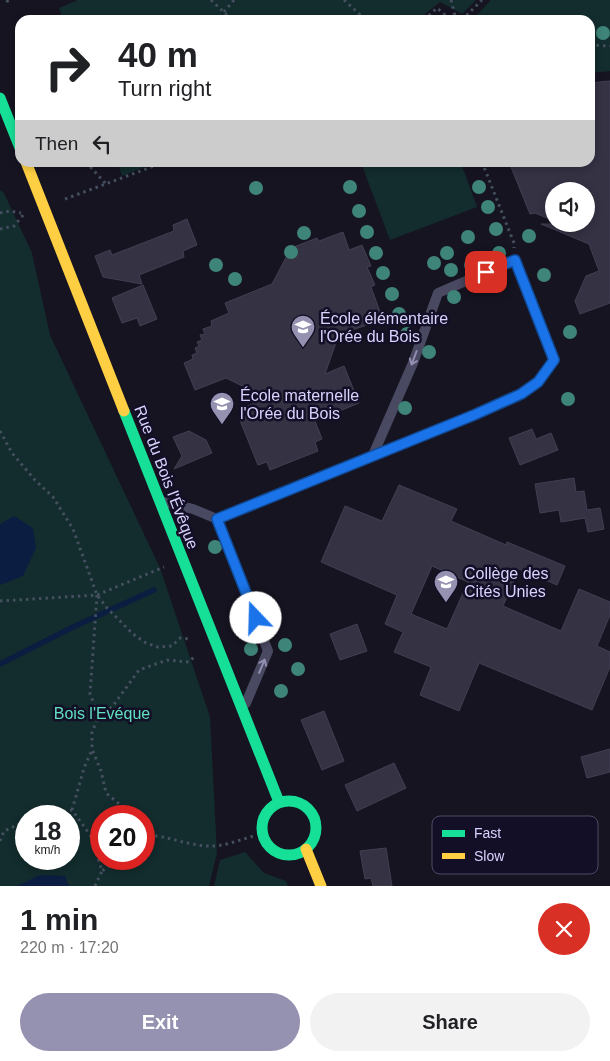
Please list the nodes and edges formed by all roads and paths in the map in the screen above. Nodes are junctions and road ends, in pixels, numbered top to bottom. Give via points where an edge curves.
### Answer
1 (7, 0) edge
2 (211, 0) edge
3 (234, 0) edge
4 (344, 0) edge
5 (451, 0) edge
6 (482, 0) edge
7 (9, 6) dead end
8 (224, 12) junction
9 (227, 15) edge
10 (360, 15) edge
11 (429, 15) edge
12 (445, 15) edge
13 (455, 15) edge
14 (467, 15) edge
15 (595, 45) edge
16 (610, 46) edge
17 (0, 98) edge
18 (15, 136) edge
19 (28, 167) edge
20 (91, 167) edge
21 (152, 167) edge
22 (484, 167) edge
23 (106, 184) junction
24 (63, 200) dead end
25 (0, 214) edge
26 (0, 229) edge
27 (515, 260) junction
28 (0, 432) edge
29 (372, 455) junction
30 (160, 501) junction
31 (217, 519) junction
32 (169, 565) dead end
33 (97, 595) junction
34 (0, 601) edge
35 (198, 642) dead end
36 (198, 653) dead end
37 (242, 711) junction
38 (99, 716) junction
39 (92, 750) junction
40 (279, 802) junction
41 (73, 805) edge
42 (121, 805) edge
43 (80, 821) edge
44 (15, 826) edge
45 (155, 836) edge
46 (254, 836) dead end
47 (0, 840) edge
48 (306, 849) junction
49 (102, 871) joint
50 (95, 886) edge
51 (321, 886) edge

1 - 7 path
2 - 8 path
3 - 8 path
4 - 10 path
5 - 13 path
6 - 14 path
8 - 9 path
11 - 12 path via 437,8
15 - 16 path
17 - 18 street
19 - 30 street, Rue du Bois l'Évêque
20 - 23 path
21 - 23 path
22 - 27 path via 514,243
23 - 24 path
25 - 26 path via 10,211 24,214 14,226
27 -> 29 lane via 438,293 413,363
27 - 29 lane via 554,360 538,382 521,394 474,415
28 - 33 path via 12,453 53,497 73,529
29 - 31 lane
30 - 31 lane
30 - 37 street, Rue du Bois l'Évêque
37 -> 31 lane via 268,651
32 - 33 path
33 - 34 path
33 - 35 path via 126,628 146,644 172,646 180,638
33 - 38 path via 90,694
36 - 38 path via 189,662 167,660 139,670 112,707
37 - 40 street, Rue du Bois l'Évêque
38 - 39 path via 92,732
39 - 41 path
39 - 42 path via 102,771 106,792
40 - 48 street via 296,802 310,811 316,826 312,843
40 - 48 street via 266,814 263,832 266,841 280,853 289,855
43 - 49 path via 91,836
44 - 47 path via 4,831
45 - 46 path via 207,846
48 - 51 street
49 - 50 path

